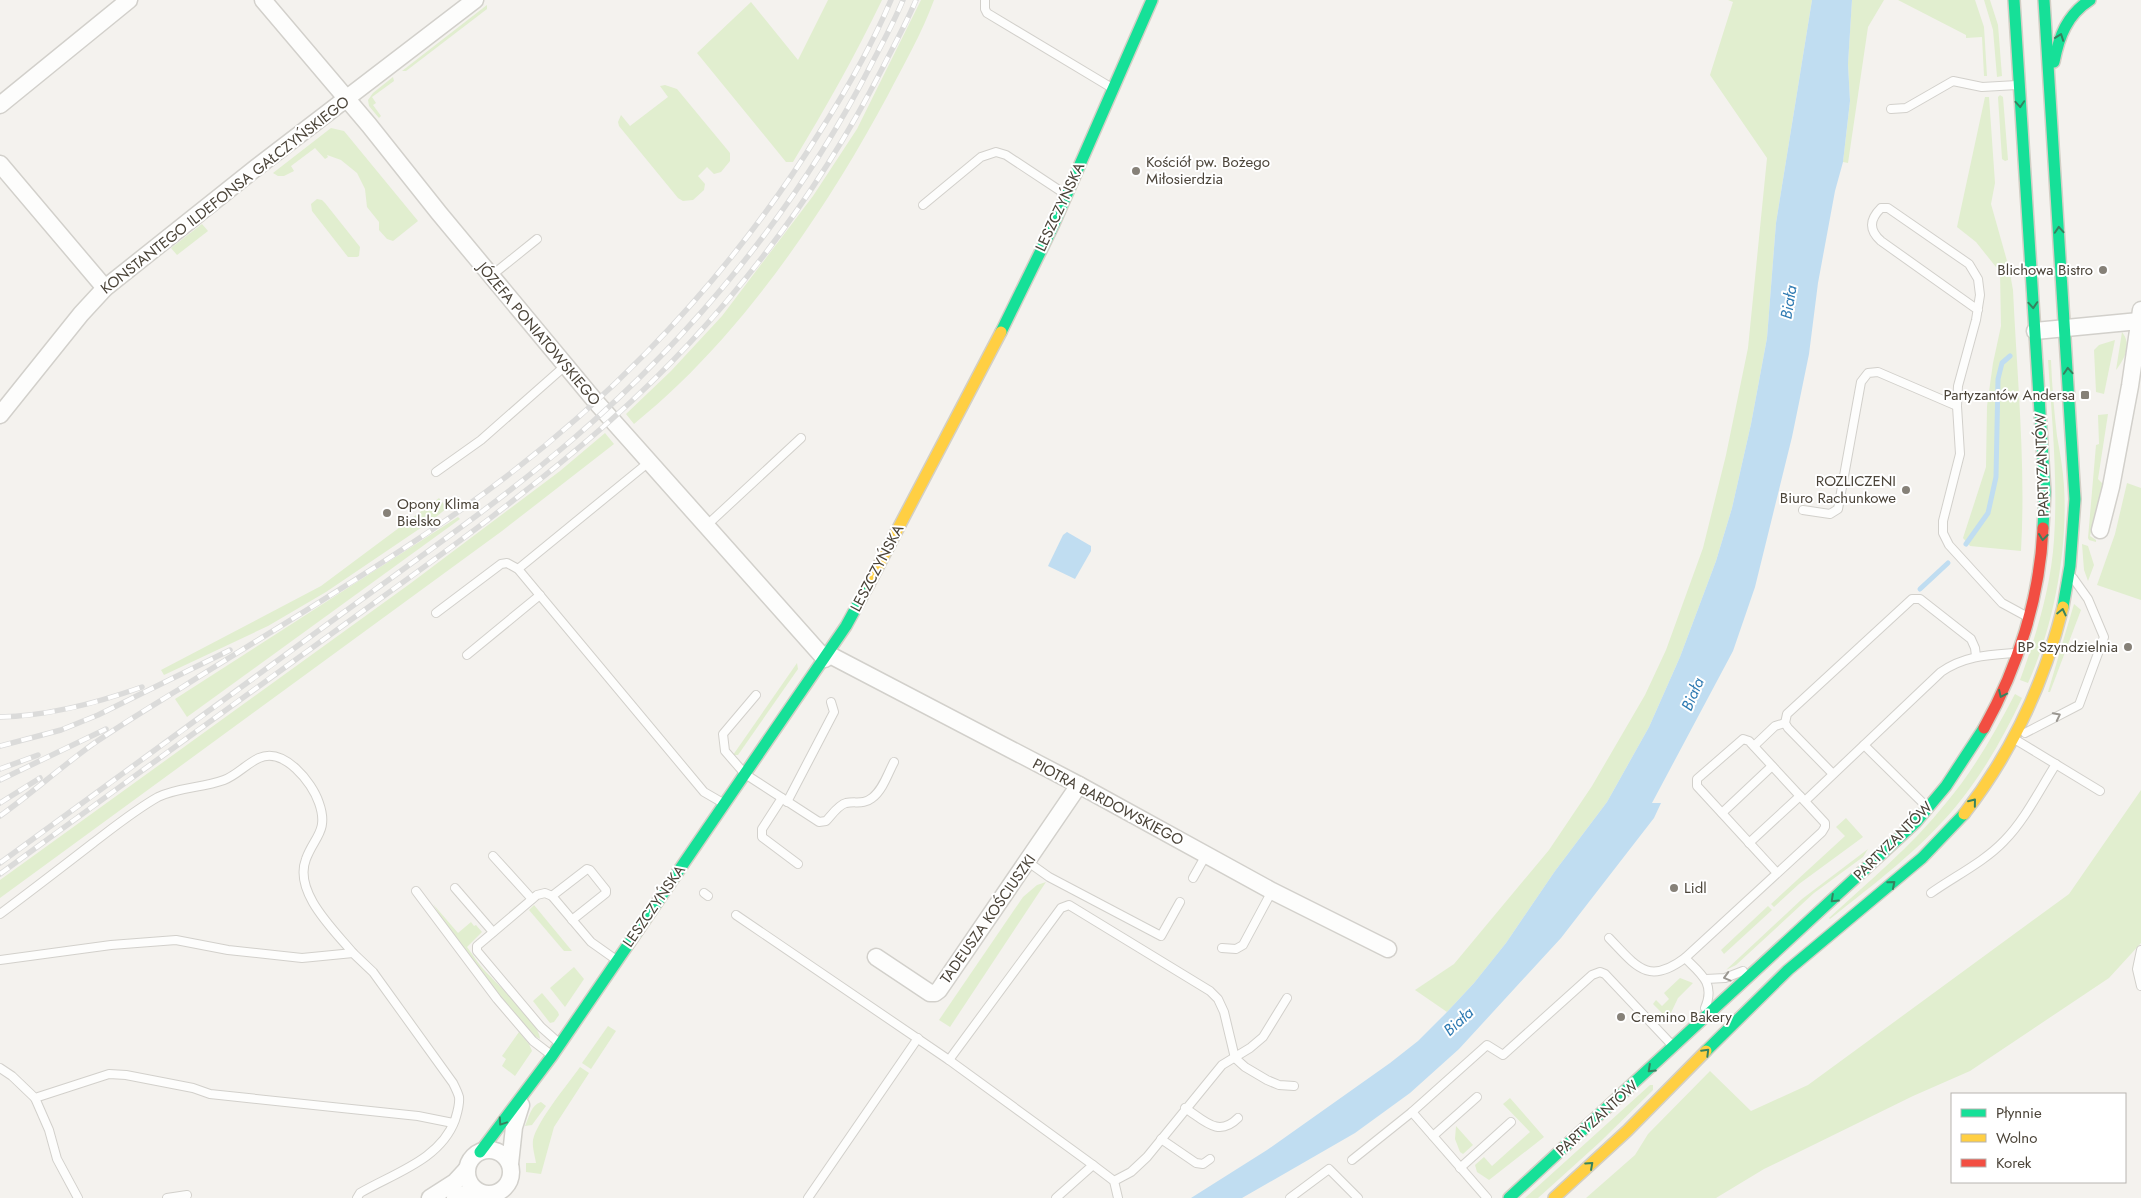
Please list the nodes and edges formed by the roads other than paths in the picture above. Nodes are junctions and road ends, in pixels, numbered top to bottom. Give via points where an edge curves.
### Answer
1 (129, 0) edge
2 (263, 0) edge
3 (475, 0) edge
4 (985, 0) edge
5 (1152, 0) edge
6 (2044, 0) edge
7 (2090, 0) edge
8 (2008, 2) edge
9 (2019, 85) junction
10 (2050, 85) junction
11 (1113, 89) junction
12 (346, 99) junction
13 (0, 104) edge
14 (1891, 110) dead end
15 (0, 164) edge
16 (1066, 195) junction
17 (923, 205) dead end
18 (537, 239) dead end
19 (491, 276) junction
20 (105, 288) junction
21 (1978, 310) junction
22 (2140, 315) edge
23 (2065, 329) junction
24 (2035, 332) junction
25 (565, 366) junction
26 (2135, 387) edge
27 (1957, 406) junction
28 (0, 416) edge
29 (801, 438) dead end
30 (649, 462) junction
31 (436, 472) dead end
32 (1803, 510) dead end
33 (706, 526) junction
34 (2100, 530) dead end
35 (518, 569) junction
36 (2069, 572) junction
37 (540, 595) junction
38 (436, 613) dead end
39 (2028, 617) junction
40 (2018, 652) junction
41 (467, 655) dead end
42 (826, 656) junction
43 (1976, 656) junction
44 (756, 695) dead end
45 (831, 702) dead end
46 (1785, 722) junction
47 (2014, 739) junction
48 (1864, 745) junction
49 (1754, 746) junction
50 (894, 762) dead end
51 (2056, 764) junction
52 (1772, 766) junction
53 (745, 774) junction
54 (1833, 774) junction
55 (1079, 785) junction
56 (2100, 791) dead end
57 (1803, 799) junction
58 (784, 800) junction
59 (725, 804) junction
60 (1929, 808) junction
61 (1722, 813) junction
62 (1749, 843) junction
63 (1206, 854) junction
64 (493, 856) dead end
65 (1028, 862) junction
66 (798, 864) dead end
67 (1777, 873) junction
68 (1193, 878) dead end
69 (455, 888) dead end
70 (416, 891) dead end
71 (1272, 891) junction
72 (1931, 892) dead end
73 (552, 896) junction
74 (532, 899) junction
75 (1180, 902) dead end
76 (0, 914) edge
77 (736, 915) dead end
78 (572, 920) junction
79 (493, 932) junction
80 (1609, 938) dead end
81 (1222, 948) dead end
82 (1388, 948) dead end
83 (2141, 950) edge
84 (1777, 952) junction
85 (353, 953) junction
86 (876, 957) dead end
87 (1685, 958) junction
88 (0, 960) edge
89 (617, 960) junction
90 (1706, 979) junction
91 (2141, 986) edge
92 (1287, 998) dead end
93 (918, 1038) junction
94 (560, 1043) junction
95 (1679, 1044) junction
96 (552, 1056) junction
97 (1235, 1058) junction
98 (949, 1060) junction
99 (0, 1068) edge
100 (1294, 1086) dead end
101 (526, 1092) junction
102 (1477, 1097) dead end
103 (35, 1098) junction
104 (1185, 1108) junction
105 (1412, 1112) junction
106 (1238, 1118) dead end
107 (1511, 1122) dead end
108 (453, 1123) junction
109 (1433, 1136) junction
110 (1161, 1139) junction
111 (480, 1152) junction
112 (1210, 1159) dead end
113 (1352, 1160) dead end
114 (510, 1164) junction
115 (1093, 1166) junction
116 (1460, 1168) junction
117 (467, 1169) junction
118 (1114, 1181) junction
119 (507, 1192) edge
120 (481, 1194) edge
121 (187, 1195) dead end
122 (78, 1198) edge
123 (167, 1198) edge
124 (357, 1198) edge
125 (430, 1198) edge
126 (455, 1198) edge
127 (808, 1198) edge
128 (1056, 1198) edge
129 (1118, 1198) edge
130 (1290, 1198) edge
131 (1358, 1198) edge
132 (1487, 1198) edge
133 (1510, 1198) edge
134 (1554, 1198) edge

1 - 13 street
2 - 12 street, JÓZEFA PONIATOWSKIEGO
3 - 12 street, KONSTANTEGO ILDEFONSA GAŁCZYŃSKIEGO
4 - 11 lane via 987,13
5 - 11 main road, LESZCZYŃSKA
6 - 10 main road, PARTYZANTÓW
10 -> 7 main road via 2057,47 2067,20 2078,7
8 - 9 main road, PARTYZANTÓW via 2016,38
9 - 14 lane via 1982,87 1954,81 1906,108
9 -> 24 main road, PARTYZANTÓW
23 -> 10 main road, PARTYZANTÓW
11 - 16 main road, LESZCZYŃSKA
12 - 19 street, JÓZEFA PONIATOWSKIEGO
12 - 20 street, KONSTANTEGO ILDEFONSA GAŁCZYŃSKIEGO
15 - 20 street
16 - 17 lane via 1006,155 996,152 981,157
16 - 42 main road, LESZCZYŃSKA via 985,365 846,626
18 - 19 lane
19 - 25 street, JÓZEFA PONIATOWSKIEGO
20 - 28 street, KONSTANTEGO ILDEFONSA GAŁCZYŃSKIEGO
21 - 21 lane via 1978,279 1968,264 1888,208 1881,208 1874,214 1871,223 1873,233 1881,241
21 - 27 lane via 1958,386
22 - 23 street
22 - 26 street
23 - 24 street
36 -> 23 main road, PARTYZANTÓW via 2075,499
24 -> 39 main road, PARTYZANTÓW via 2044,527
25 - 30 street, JÓZEFA PONIATOWSKIEGO
25 - 31 lane via 481,440
26 - 34 street
27 - 32 lane via 1878,372 1868,373 1861,382 1838,509 1830,514
27 - 39 lane via 1960,454 1943,521 1943,533 1949,545 2002,603
29 - 33 lane
30 - 33 street, JÓZEFA PONIATOWSKIEGO
30 - 35 lane
33 - 42 street, JÓZEFA PONIATOWSKIEGO
35 - 37 lane
35 - 38 lane via 507,563 501,564
47 -> 36 main road, PARTYZANTÓW via 2047,663 2063,609
47 -> 36 lane via 2079,705 2104,638 2088,599
37 - 41 lane
37 - 59 lane via 704,792
39 - 40 main road, PARTYZANTÓW
40 - 43 lane
40 -> 60 main road, PARTYZANTÓW via 1994,712 1963,764
42 - 53 main road, LESZCZYŃSKA
42 - 55 street, PIOTRA BARDOWSKIEGO
43 - 46 lane via 1970,639 1920,599 1912,599 1787,714
43 - 48 lane via 1960,660 1942,672
44 - 53 lane via 724,734 725,751
45 - 58 lane via 834,712
46 - 49 lane via 1774,726
46 - 54 lane
47 - 51 lane
134 -> 47 main road, PARTYZANTÓW via 1637,1122 1790,968 1941,840 1979,794
48 - 54 lane
48 - 60 lane
49 - 52 lane
49 - 61 lane via 1743,739 1697,780 1697,786
50 - 58 lane via 877,794 862,803 846,803 826,821 819,822
51 - 56 lane
51 - 72 lane via 2004,841
52 - 57 lane
52 - 61 lane
53 - 58 lane
53 - 59 main road, LESZCZYŃSKA
54 - 57 lane
55 - 63 street, PIOTRA BARDOWSKIEGO
55 - 65 street, TADEUSZA KOŚCIUSZKI
57 - 62 lane
57 - 67 lane via 1826,827
58 - 66 lane via 762,829 762,838
59 - 89 main road, LESZCZYŃSKA
60 -> 84 main road, PARTYZANTÓW
61 - 62 lane
62 - 67 lane
63 - 68 lane
63 - 71 street, PIOTRA BARDOWSKIEGO
64 - 74 lane
65 - 75 lane via 1049,877 1161,936
65 - 86 street, TADEUSZA KOŚCIUSZKI via 935,993 930,993
67 - 87 lane
69 - 79 lane
70 - 96 lane via 497,999 533,1041
71 - 81 lane via 1243,945 1236,949
71 - 82 street, PIOTRA BARDOWSKIEGO
73 - 74 lane via 545,893
73 - 78 lane
73 - 78 lane via 587,869 590,870 606,892
74 - 79 lane
76 - 85 lane via 158,798 174,791 222,781 260,758 270,756 286,760 299,771 319,802 323,818 319,838 306,860 306,887 317,911
77 - 93 lane
78 - 89 lane via 591,942
79 - 94 lane via 477,946 477,951 541,1028
80 - 87 lane via 1643,970 1663,970
83 - 91 lane via 2137,969
84 -> 90 lane via 1739,973
84 - 95 main road, PARTYZANTÓW
85 - 88 lane via 302,958 228,950 176,940
85 - 108 lane via 373,972 453,1083 459,1098
87 - 90 lane
89 - 94 main road, LESZCZYŃSKA
90 - 95 lane via 1709,989 1704,1011
92 - 97 lane via 1263,1037
93 - 98 lane
93 - 127 lane
94 - 96 main road, LESZCZYŃSKA
95 - 105 lane via 1605,974 1592,974 1503,1056 1488,1045
95 -> 133 main road, PARTYZANTÓW
96 - 101 main road, LESZCZYŃSKA
97 - 98 lane via 1224,1012 1210,991 1069,905 1061,908
97 - 100 lane via 1267,1080
97 - 104 lane via 1222,1065
98 - 115 lane
99 - 103 lane
101 -> 111 main road, LESZCZYŃSKA
101 - 114 street, LESZCZYŃSKA via 514,1127
102 - 109 lane
103 - 108 lane via 109,1074 126,1075 210,1094 418,1116
103 - 122 lane via 58,1159
104 - 106 lane via 1214,1127 1224,1128
104 - 110 lane
105 - 109 lane
105 - 113 lane
107 - 116 lane
108 - 124 lane via 439,1146 427,1156
109 - 116 lane
110 - 112 lane via 1196,1163 1203,1164
110 - 118 lane via 1131,1172
111 - 114 street via 494,1150 507,1158
111 - 117 street via 469,1162
114 - 119 street via 511,1179
115 - 118 lane
115 - 128 lane
116 - 132 lane
117 - 120 street via 467,1177
117 - 125 street via 455,1182
118 - 129 lane
119 - 120 street
120 - 126 street
121 - 123 lane
130 - 131 lane via 1329,1169

